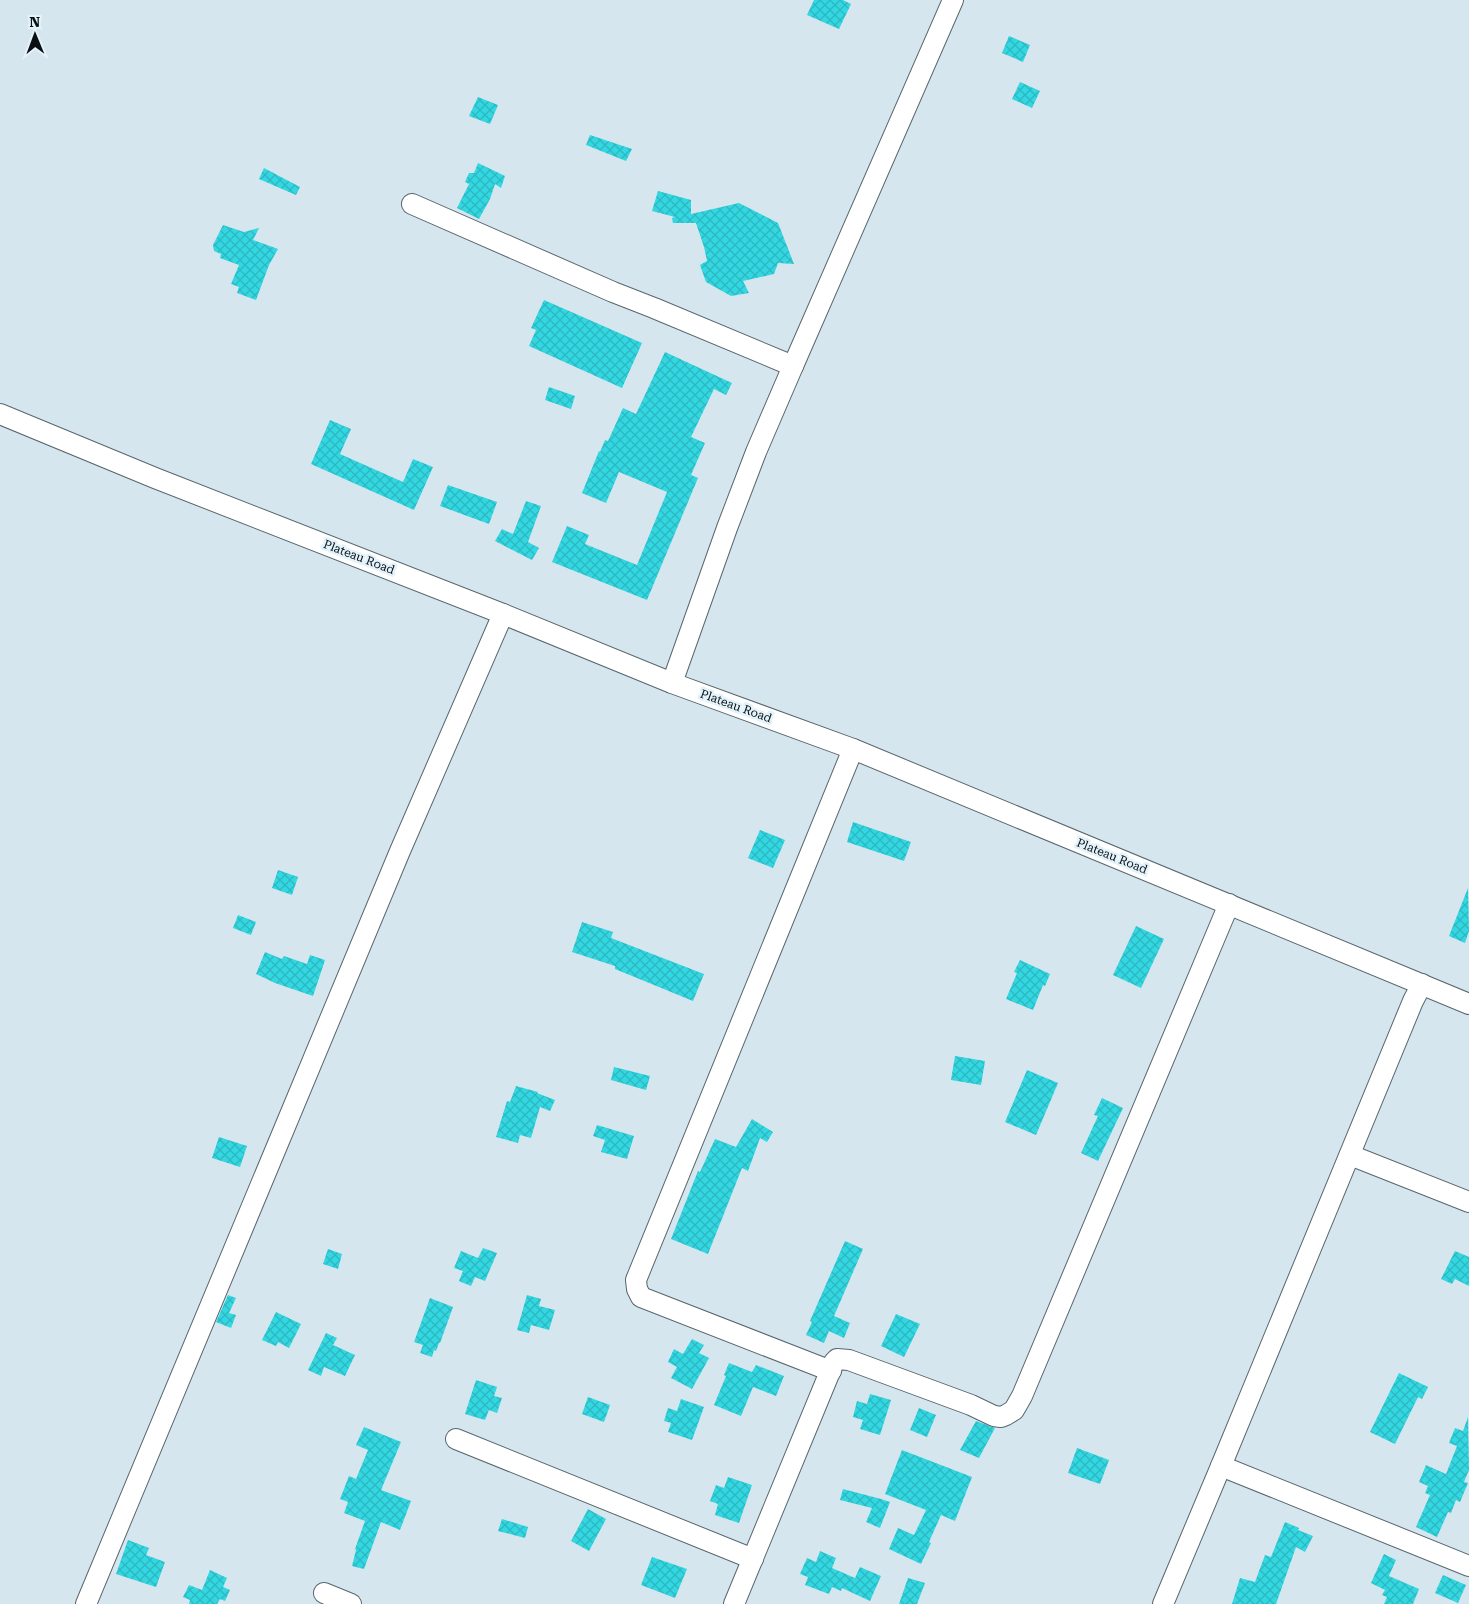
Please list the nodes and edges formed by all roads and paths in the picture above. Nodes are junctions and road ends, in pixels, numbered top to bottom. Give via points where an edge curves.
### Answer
1 (954, 0) edge
2 (412, 204) dead end
3 (793, 366) junction
4 (0, 414) edge
5 (502, 614) junction
6 (672, 683) junction
7 (853, 749) junction
8 (1229, 904) junction
9 (1422, 984) junction
10 (1469, 1004) edge
11 (1350, 1155) junction
12 (1469, 1202) edge
13 (831, 1371) junction
14 (456, 1439) dead end
15 (1221, 1466) junction
16 (753, 1559) junction
17 (1469, 1566) edge
18 (324, 1593) dead end
19 (86, 1604) edge
20 (351, 1604) edge
21 (734, 1604) edge
22 (1162, 1604) edge

1 - 3 street
2 - 3 street
3 - 6 street via 756,452
4 - 5 street, Plateau Road
5 - 6 street, Plateau Road
5 - 19 street
6 - 7 street, Plateau Road
7 - 8 street, Plateau Road
7 - 13 street via 636,1280 642,1297
8 - 9 street, Plateau Road
8 - 13 street via 1014,1410 1001,1417 994,1416 849,1360 837,1359
9 - 10 street, Plateau Road
9 - 11 street
11 - 12 street
11 - 15 street
13 - 16 street
14 - 16 street
15 - 17 street
15 - 22 street
16 - 21 street
18 - 20 street

